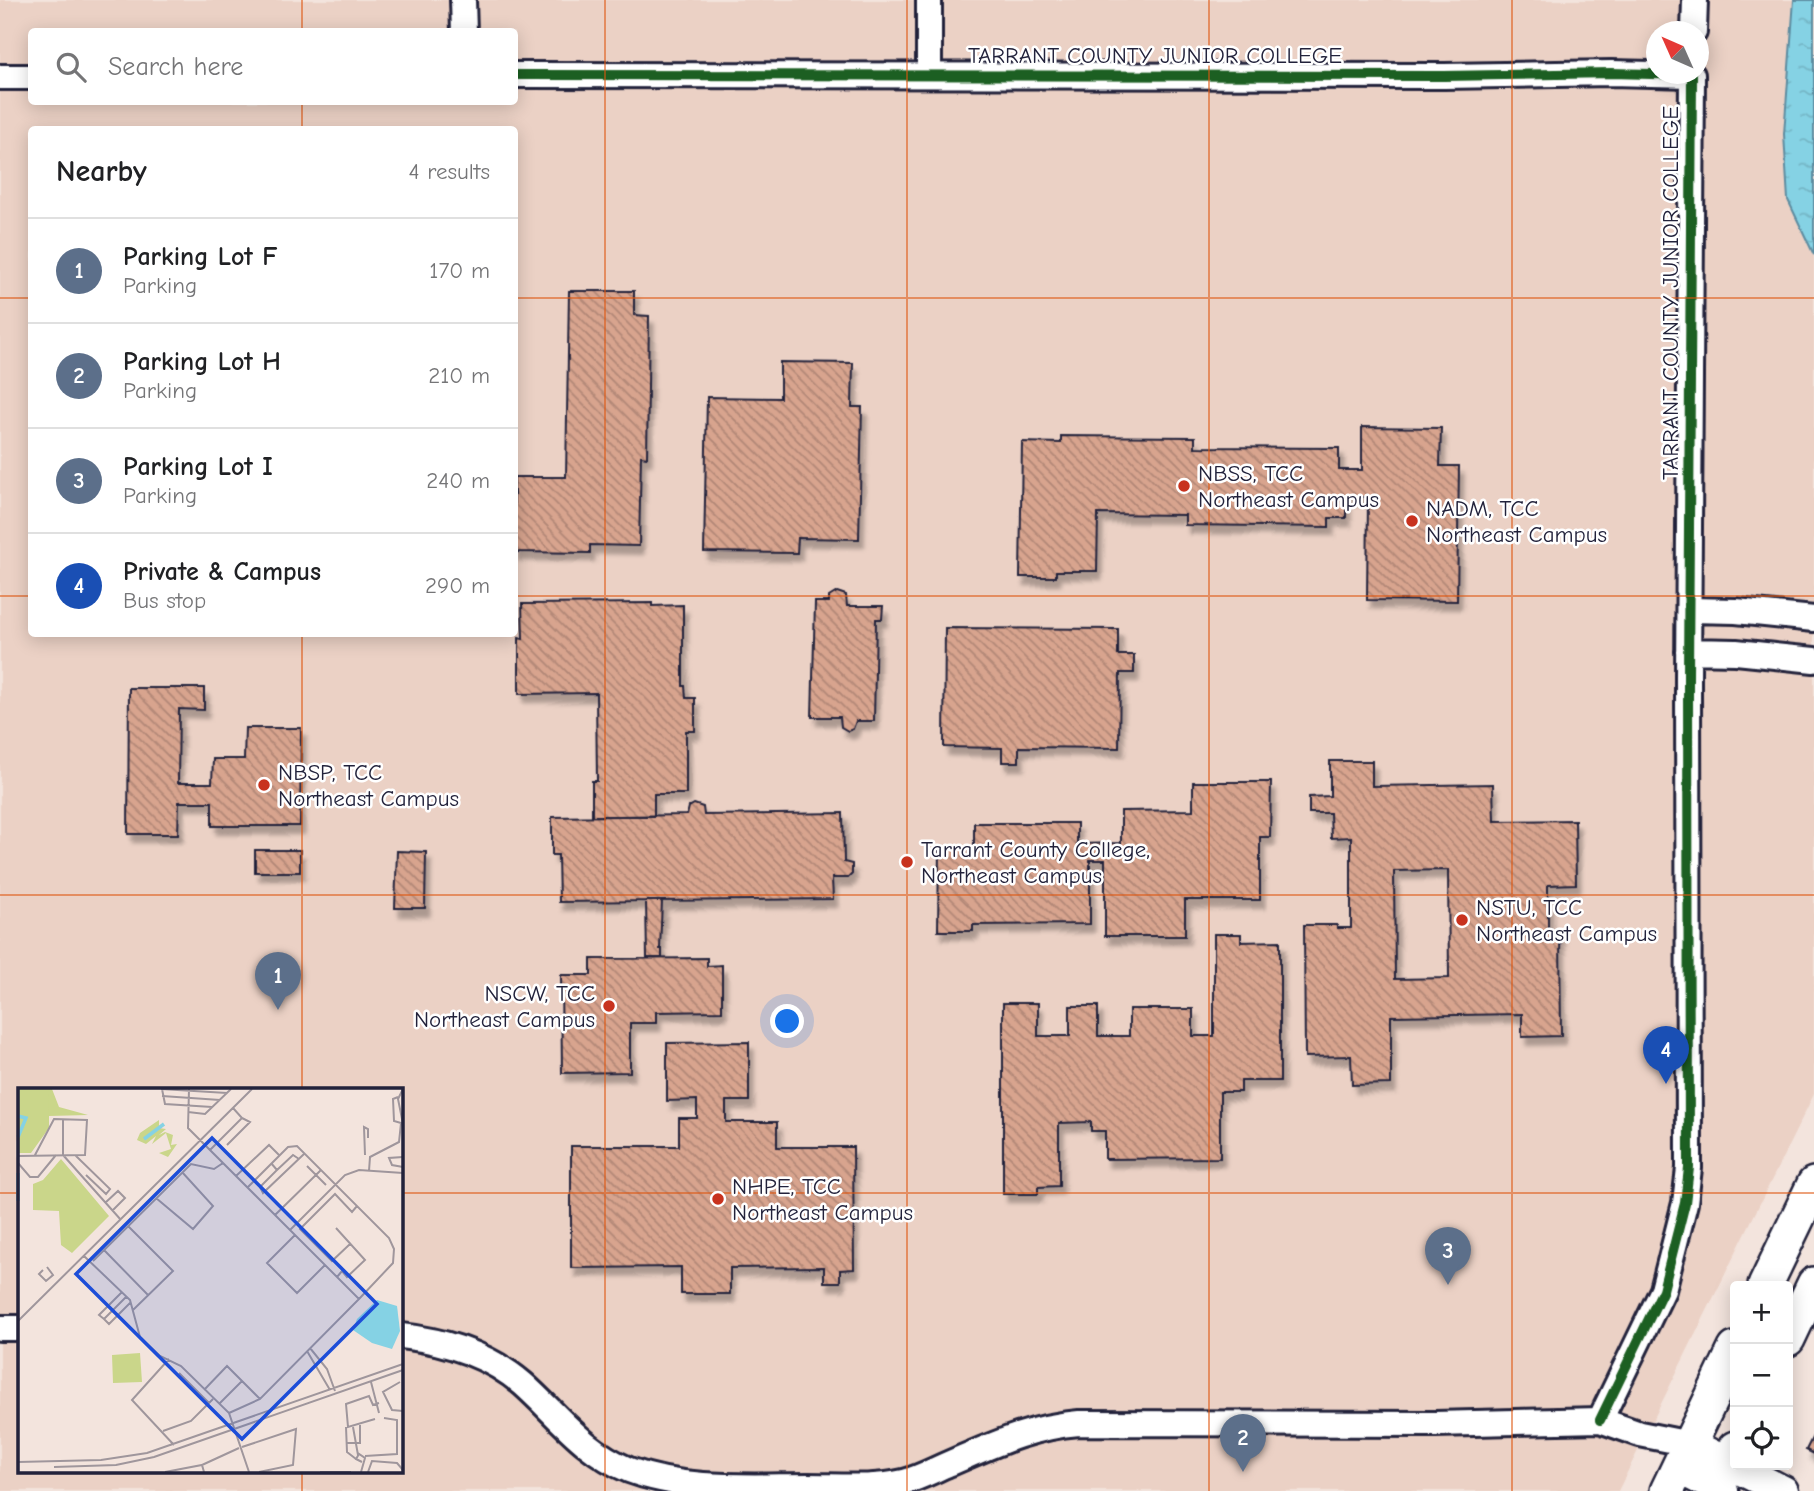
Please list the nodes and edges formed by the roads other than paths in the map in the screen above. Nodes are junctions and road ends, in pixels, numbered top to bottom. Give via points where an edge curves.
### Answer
1 (463, 0) edge
2 (929, 0) edge
3 (1695, 0) edge
4 (1694, 21) edge
5 (464, 28) edge
6 (1646, 73) edge
7 (518, 75) edge
8 (929, 75) junction
9 (0, 77) edge
10 (28, 77) edge
11 (1692, 84) edge
12 (1689, 610) junction
13 (1814, 618) edge
14 (1689, 652) junction
15 (1814, 660) edge
16 (1814, 1184) edge
17 (1767, 1281) edge
18 (1814, 1284) edge
19 (0, 1328) edge
20 (18, 1328) edge
21 (1793, 1328) edge
22 (402, 1336) edge
23 (18, 1343) edge
24 (0, 1344) edge
25 (1730, 1359) edge
26 (1600, 1420) junction
27 (1678, 1468) edge
28 (1724, 1476) edge
29 (1783, 1491) edge

1 - 5 street
2 - 8 street
3 - 4 street
6 - 8 street, TARRANT COUNTY JUNIOR COLLEGE
7 - 8 street, TARRANT COUNTY JUNIOR COLLEGE
9 - 10 street
11 - 12 street, TARRANT COUNTY JUNIOR COLLEGE
12 - 13 street
12 - 14 street, TARRANT COUNTY JUNIOR COLLEGE
14 - 15 street
14 - 26 street, TARRANT COUNTY JUNIOR COLLEGE via 1689,1168 1685,1203 1663,1290
16 - 17 main road
18 - 21 main road
19 - 20 street
22 - 26 street via 473,1353 524,1385 575,1436 605,1458 652,1478 695,1485 904,1482 1020,1433 1069,1423
23 - 24 street
25 - 27 main road
26 - 27 street via 1640,1434
27 - 28 street
28 - 29 street

